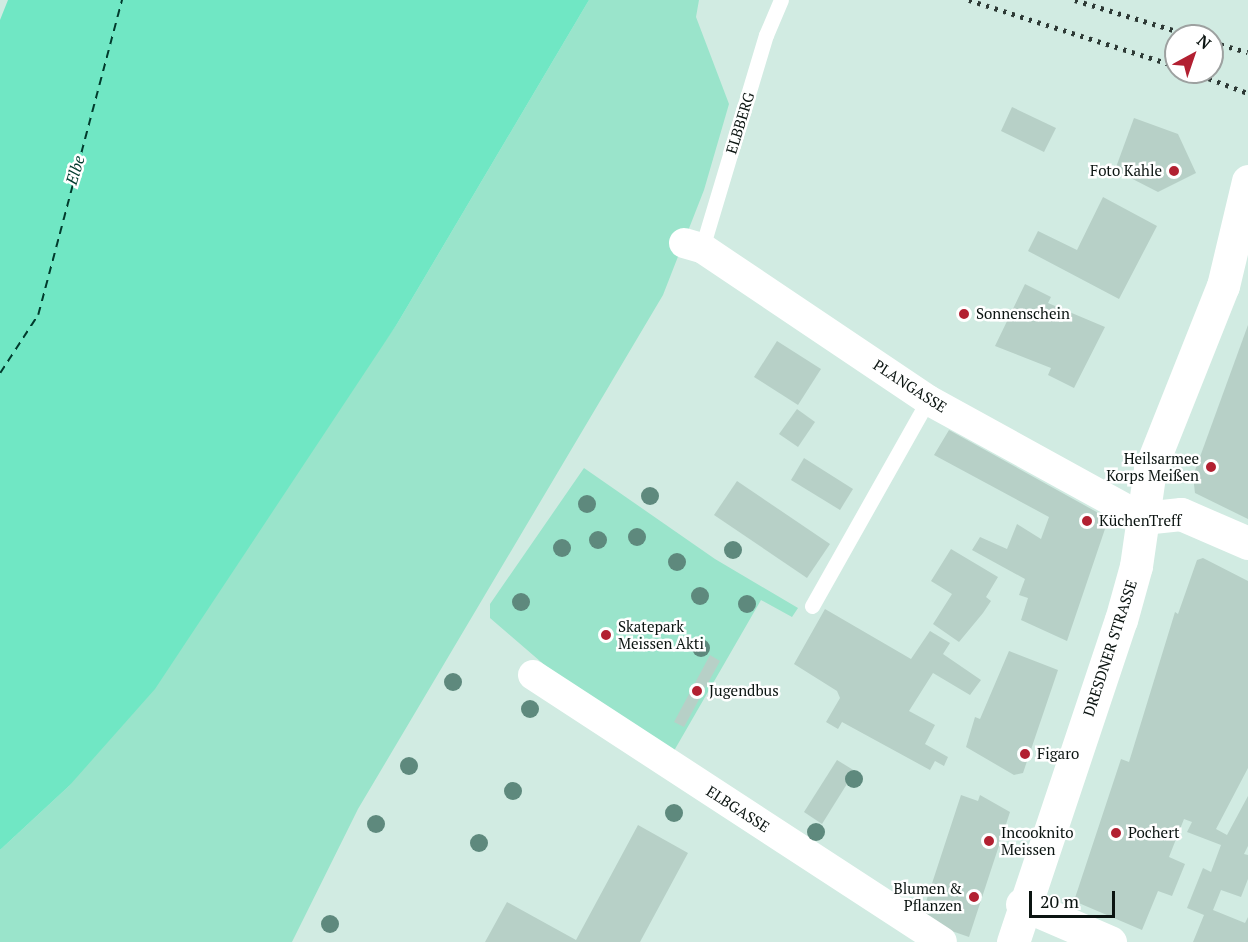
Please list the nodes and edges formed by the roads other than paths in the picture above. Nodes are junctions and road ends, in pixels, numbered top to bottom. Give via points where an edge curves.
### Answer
1 (781, 0) edge
2 (1248, 181) edge
3 (693, 246) joint
4 (928, 400) junction
5 (1143, 518) junction
6 (1248, 543) edge
7 (812, 606) dead end
8 (533, 675) dead end
9 (1022, 904) junction
10 (942, 942) edge
11 (1013, 942) edge
12 (1110, 942) edge

1 - 3 lane, ELBBERG
2 - 5 main road, DRESDNER STRASSE via 1223,286 1150,469
3 - 4 street, PLANGASSE
4 - 5 street, PLANGASSE
4 - 7 lane
5 - 6 main road via 1181,514
5 - 9 main road, DRESDNER STRASSE via 1122,620
8 - 10 street, ELBGASSE
9 - 11 main road, DRESDNER STRASSE
9 - 12 main road

